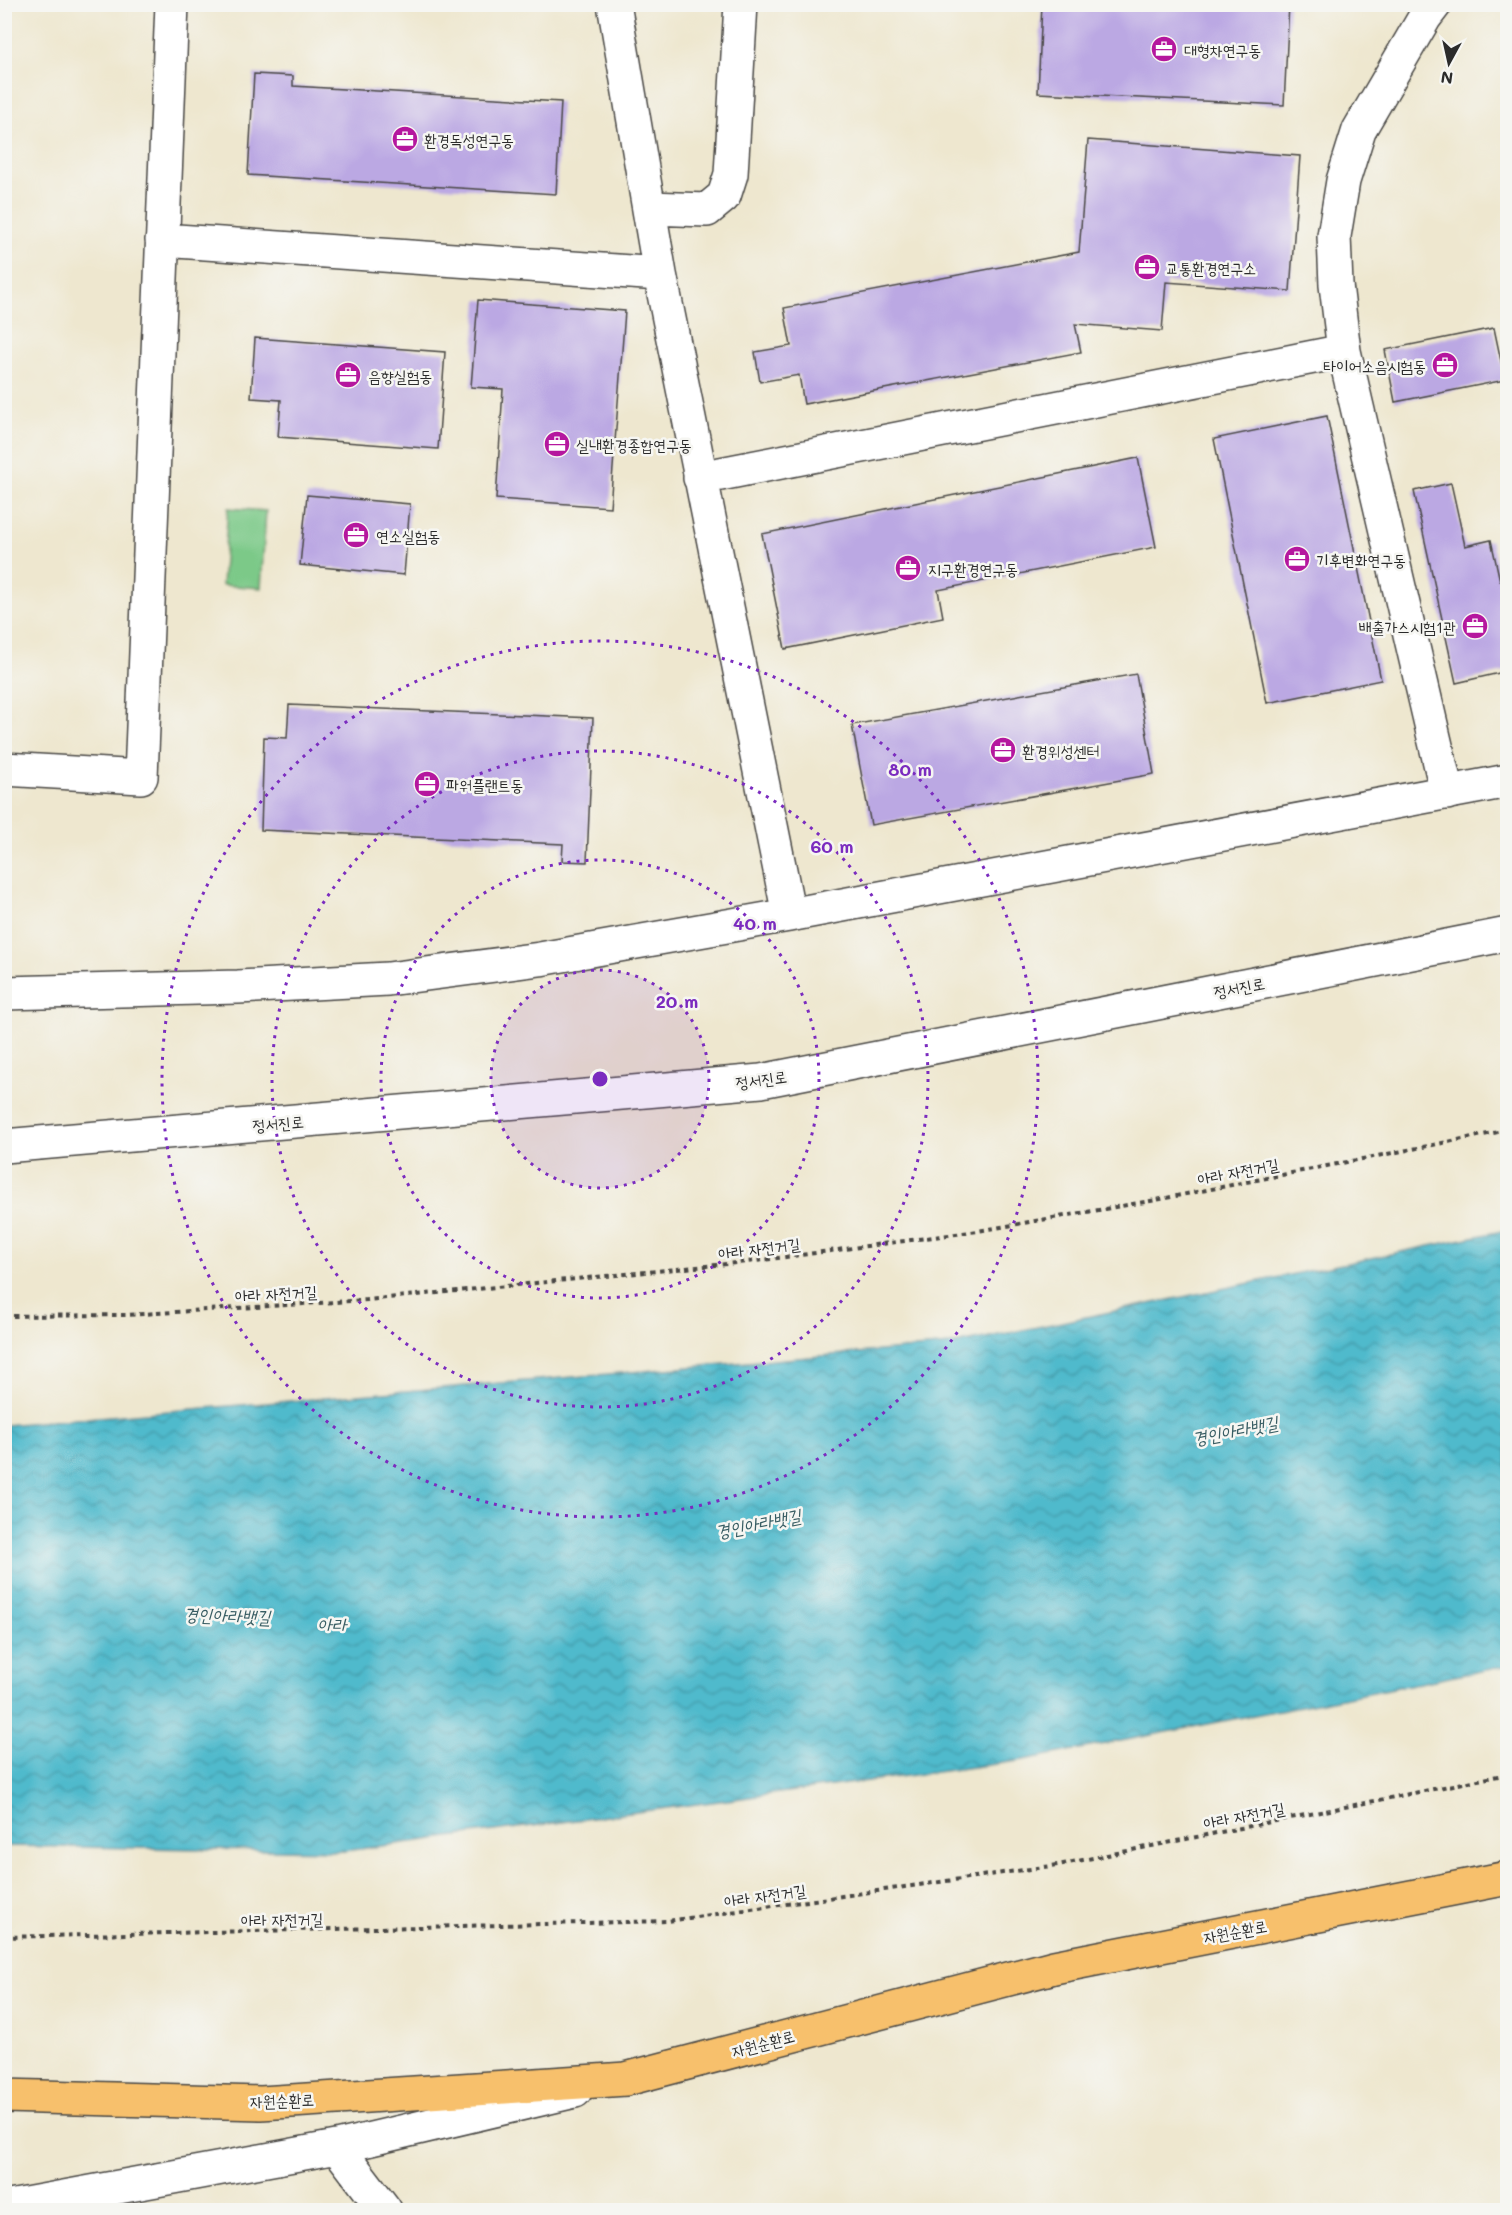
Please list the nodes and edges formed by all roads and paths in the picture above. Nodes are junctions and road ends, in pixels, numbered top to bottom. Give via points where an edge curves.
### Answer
1 (172, 4) edge
2 (614, 4) edge
3 (741, 4) edge
4 (1435, 4) edge
5 (649, 208) junction
6 (162, 240) junction
7 (660, 274) junction
8 (1344, 351) junction
9 (700, 478) junction
10 (4, 769) edge
11 (1508, 781) edge
12 (1447, 793) junction
13 (789, 915) junction
14 (1508, 934) edge
15 (4, 993) edge
16 (1508, 1130) edge
17 (4, 1146) edge
18 (4, 1316) edge
19 (1508, 1774) edge
20 (1508, 1878) edge
21 (4, 1939) edge
22 (626, 2079) junction
23 (4, 2096) edge
24 (337, 2147) junction
25 (4, 2208) edge
26 (385, 2211) edge

1 - 6 street
2 - 5 street
3 - 5 street via 731,174 724,196 707,210
4 - 8 street via 1359,130 1343,182 1334,236
5 - 7 street
6 - 7 street
6 - 10 street via 141,777
7 - 9 street
8 - 9 street
8 - 12 street
9 - 13 street
11 - 12 street
12 - 13 street
13 - 15 street via 540,959 388,979
14 - 17 street, 정서진로 via 760,1081
16 - 18 path, 아라 자전거길 via 1156,1200 978,1231 756,1261 367,1300 126,1315
19 - 21 path, 아라 자전거길 via 1058,1864 668,1921
20 - 22 main road, 자원순환로 via 1054,1967
22 - 23 main road, 자원순환로 via 261,2103
22 - 24 street
24 - 25 street
24 - 26 street

